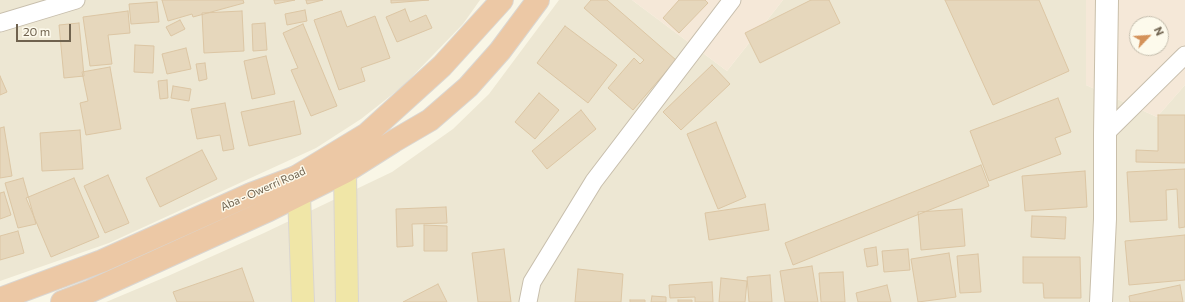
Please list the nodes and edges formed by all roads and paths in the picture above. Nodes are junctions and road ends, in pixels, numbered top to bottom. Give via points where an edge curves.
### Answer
1 (502, 0) edge
2 (538, 0) edge
3 (732, 0) edge
4 (1107, 0) edge
5 (70, 1) edge
6 (0, 23) edge
7 (1185, 55) edge
8 (1105, 134) junction
9 (342, 150) junction
10 (346, 172) junction
11 (298, 186) junction
12 (92, 296) edge
13 (0, 299) edge
14 (62, 302) edge
15 (303, 302) edge
16 (347, 302) edge
17 (528, 302) edge
18 (1101, 302) edge

1 - 9 highway, Aba - Owerri Road via 442,66 367,134
2 - 10 highway, Aba - Owerri Road via 500,51 468,87 430,120
3 - 17 street via 594,181 532,282
4 - 8 street
5 - 6 street
7 - 8 street
8 - 18 street via 1105,219
9 - 10 main road
9 - 11 highway, Aba - Owerri Road
10 - 11 highway, Aba - Owerri Road
10 - 16 main road
11 - 12 highway, Aba - Owerri Road via 269,210
11 - 13 highway, Aba - Owerri Road via 251,194 102,261
11 - 15 main road
12 - 14 highway, Aba - Owerri Road

